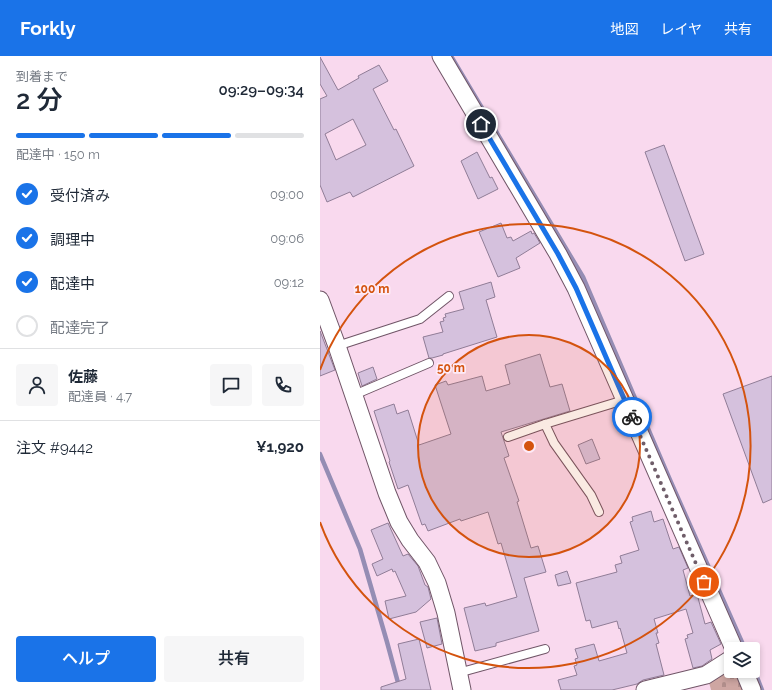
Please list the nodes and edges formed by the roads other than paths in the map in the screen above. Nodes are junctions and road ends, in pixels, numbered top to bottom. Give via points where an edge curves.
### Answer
1 (441, 56) edge
2 (449, 296) dead end
3 (320, 300) edge
4 (337, 346) junction
5 (429, 363) dead end
6 (354, 395) junction
7 (624, 400) junction
8 (545, 424) junction
9 (508, 437) dead end
10 (599, 512) dead end
11 (731, 642) edge
12 (545, 649) dead end
13 (724, 663) edge
14 (458, 674) junction
15 (747, 678) edge
16 (462, 690) edge
17 (645, 690) edge
18 (752, 690) edge

1 - 7 street via 558,254 576,288
2 - 4 lane via 420,319
3 - 4 street
4 - 6 street
5 - 6 lane
6 - 14 street via 399,522 427,562 437,583 446,613
7 - 8 lane
7 - 11 street
8 - 9 lane
8 - 10 lane via 554,444 591,495
12 - 14 lane
13 - 17 street via 706,675
14 - 16 street
15 - 18 street

